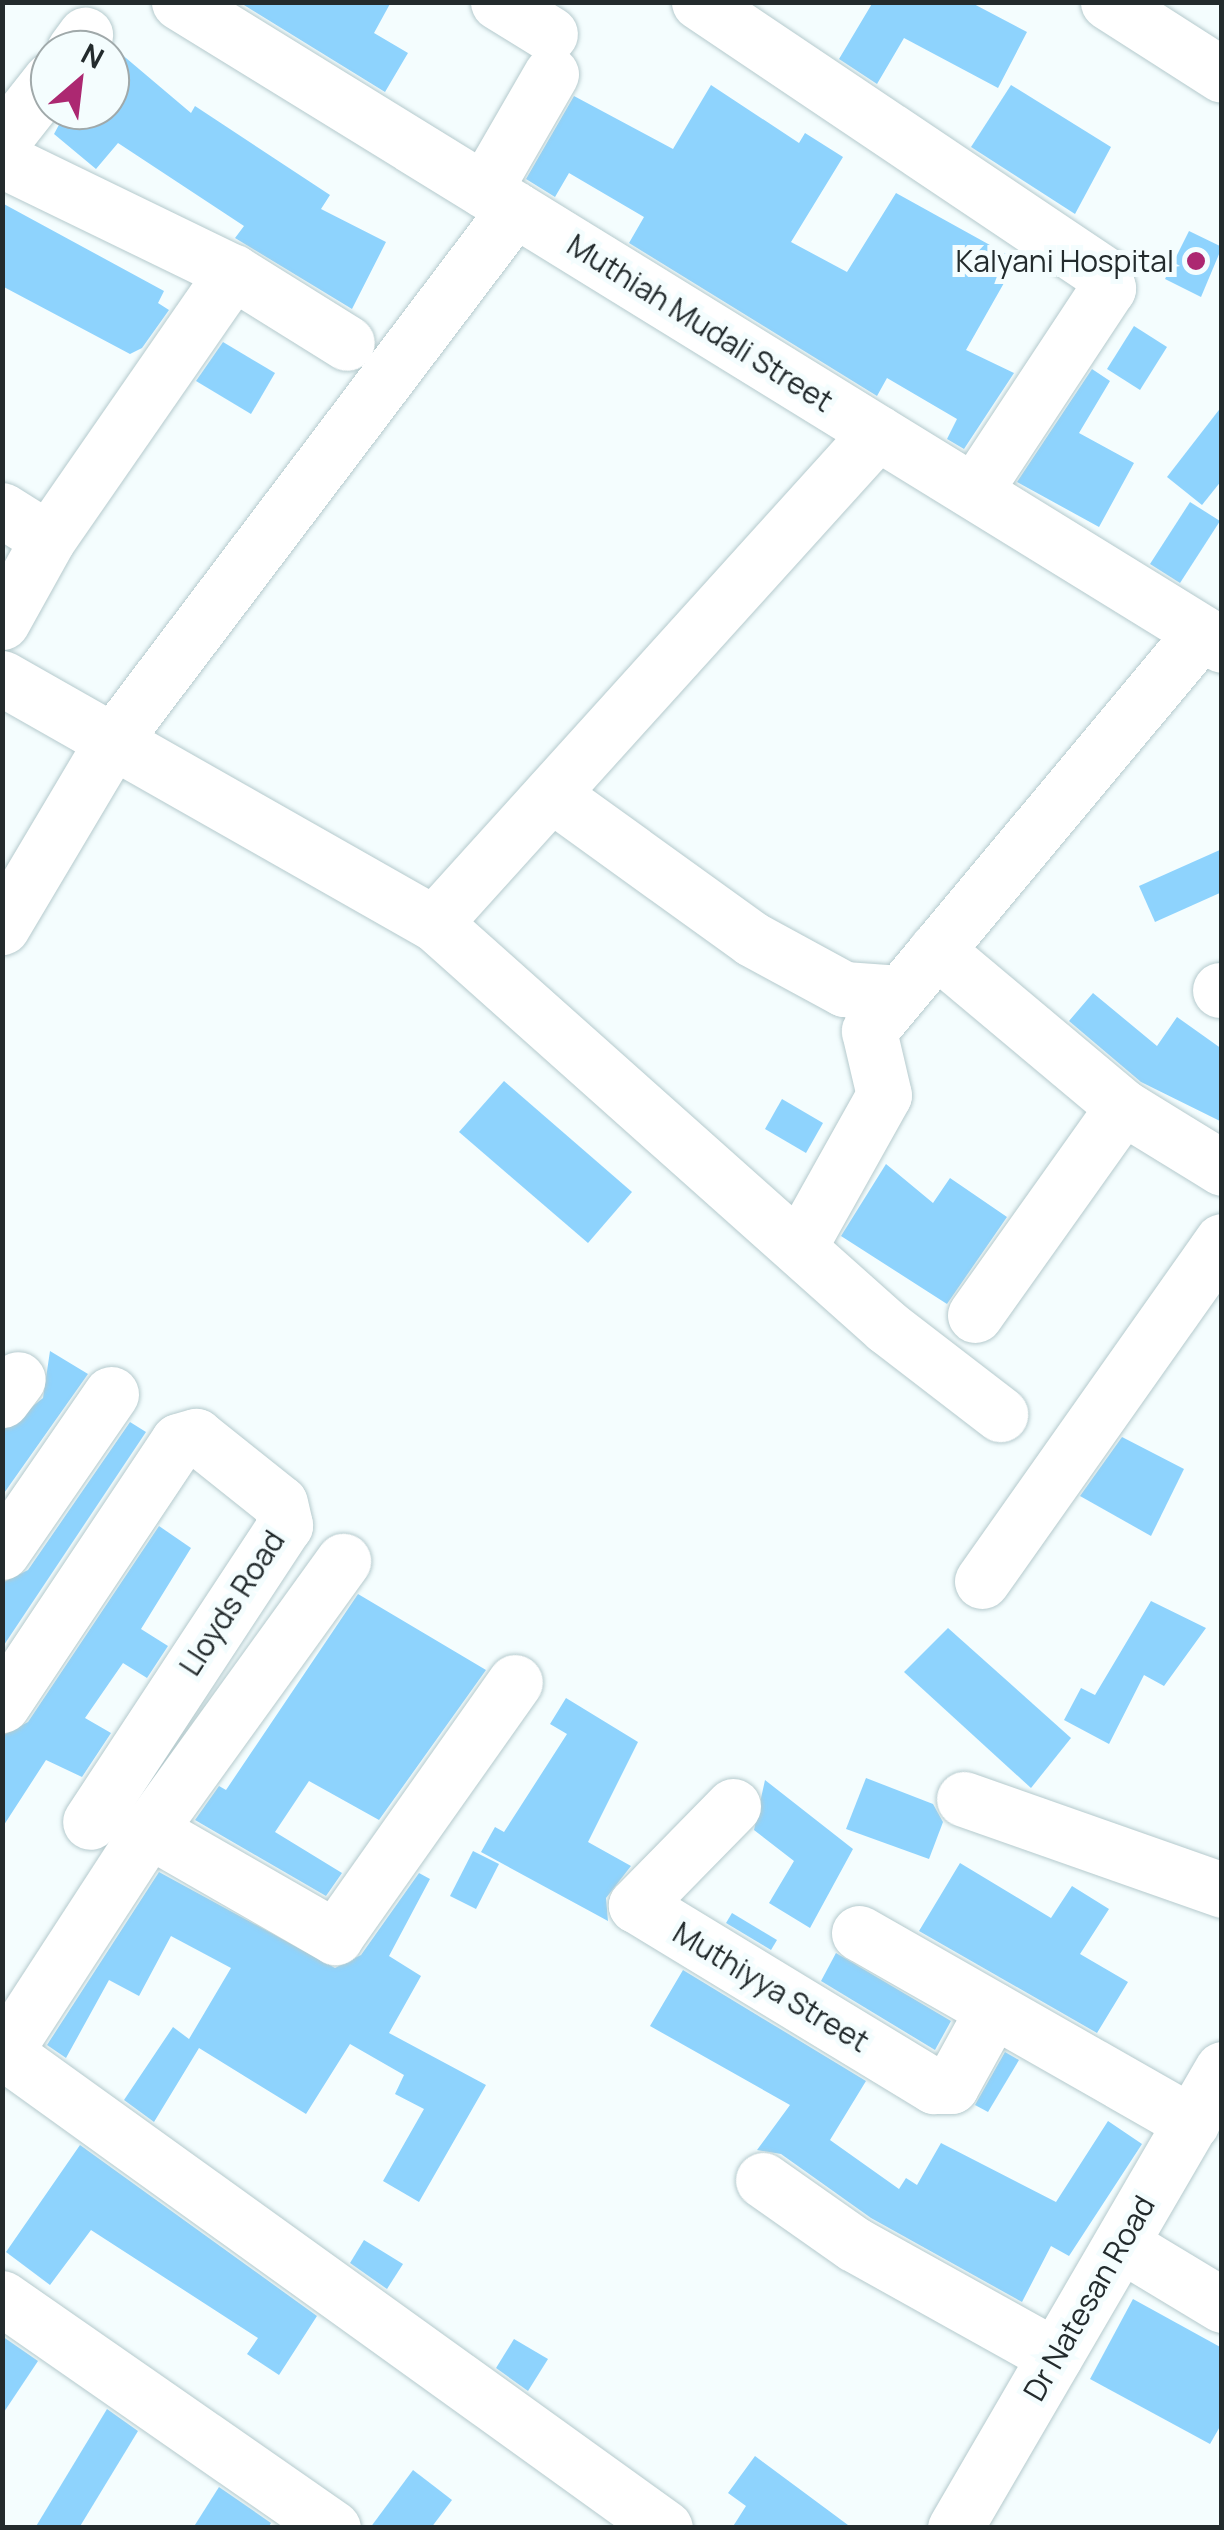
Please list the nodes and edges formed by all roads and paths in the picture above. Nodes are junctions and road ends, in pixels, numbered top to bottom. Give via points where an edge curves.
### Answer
1 (178, 2) edge
2 (498, 2) edge
3 (699, 2) edge
4 (1108, 2) edge
5 (1220, 69) edge
6 (30, 105) edge
7 (2, 141) edge
8 (2, 160) edge
9 (499, 199) junction
10 (233, 272) junction
11 (347, 343) dead end
12 (877, 433) junction
13 (974, 491) junction
14 (2, 510) edge
15 (48, 539) junction
16 (2, 622) edge
17 (1211, 639) edge
18 (2, 678) edge
19 (112, 742) junction
20 (551, 794) junction
21 (434, 924) junction
22 (2, 928) edge
23 (936, 950) junction
24 (900, 993) junction
25 (1123, 1108) junction
26 (1222, 1168) edge
27 (1222, 1241) edge
28 (799, 1247) junction
29 (975, 1315) dead end
30 (111, 1394) dead end
31 (1000, 1414) dead end
32 (2, 1552) edge
33 (343, 1561) dead end
34 (982, 1581) dead end
35 (515, 1682) dead end
36 (2, 1705) edge
37 (964, 1800) dead end
38 (732, 1806) dead end
39 (90, 1822) dead end
40 (149, 1830) junction
41 (1222, 1890) edge
42 (859, 1932) dead end
43 (994, 2010) junction
44 (4, 2054) edge
45 (1222, 2069) edge
46 (1192, 2123) junction
47 (762, 2180) dead end
48 (1120, 2244) junction
49 (2, 2298) edge
50 (1222, 2305) edge
51 (1055, 2356) junction
52 (303, 2519) edge
53 (664, 2528) edge
54 (955, 2528) edge

1 - 9 street, Muthiah Mudali Street
2 - 9 street via 551,54
3 - 13 street via 1104,274 1108,288
4 - 5 street
6 - 7 street
8 - 10 street
9 - 12 street, Muthiah Mudali Street
9 - 19 street
10 - 11 street
10 - 15 street
12 - 13 street, Muthiah Mudali Street
12 - 20 street
13 - 17 street, Muthiah Mudali Street
14 - 15 street
15 - 16 street
17 - 23 street
18 - 19 street
19 - 21 street
19 - 22 street
20 - 21 street
20 - 24 street via 752,939 844,989
21 - 28 street
23 - 24 street
23 - 25 street
24 - 28 street via 869,1030 884,1096
25 - 26 street
25 - 29 street
27 - 34 street
28 - 31 street
30 - 32 street
33 - 40 street
35 - 40 street via 335,1937
36 - 39 street, Lloyds Road via 178,1441 196,1436 280,1504 284,1525
37 - 41 street
38 - 43 street, Muthiyya Street via 636,1905 934,2086 951,2086
40 - 44 street
42 - 43 street
43 - 46 street
44 - 53 street
45 - 46 street, Dr Natesan Road
46 - 48 street, Dr Natesan Road
47 - 51 street via 854,2244
48 - 50 street
48 - 51 street, Dr Natesan Road
49 - 52 street
51 - 54 street, Dr Natesan Road

